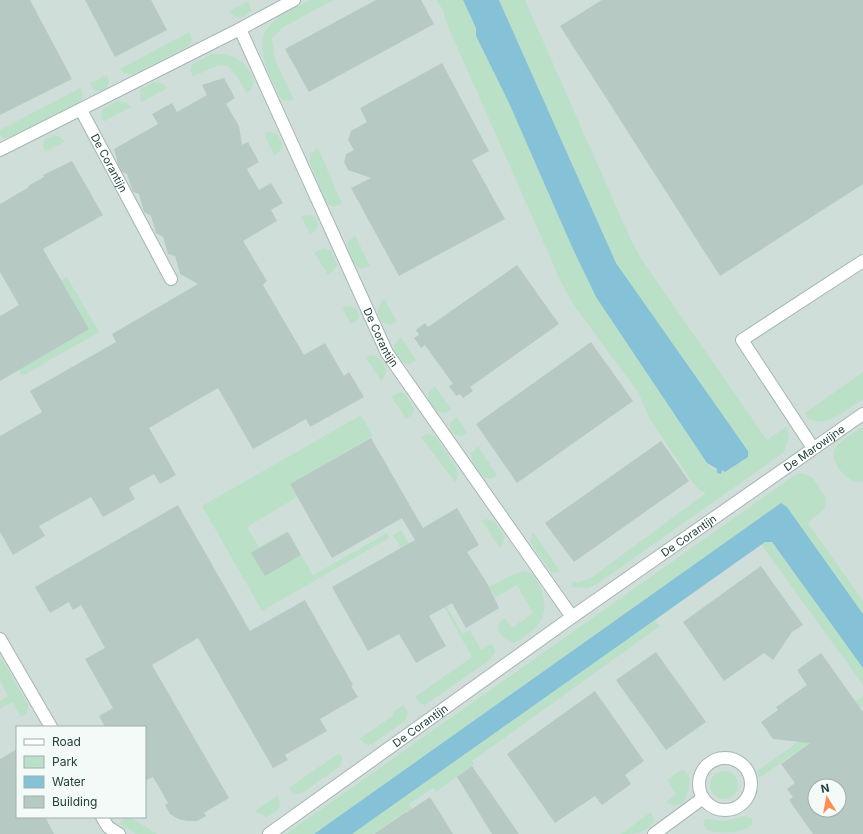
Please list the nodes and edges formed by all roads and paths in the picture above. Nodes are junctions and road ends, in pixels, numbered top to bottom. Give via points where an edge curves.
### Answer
1 (294, 0) edge
2 (240, 29) junction
3 (81, 110) junction
4 (0, 150) edge
5 (863, 261) edge
6 (171, 279) dead end
7 (863, 414) edge
8 (813, 448) junction
9 (766, 482) joint
10 (572, 617) junction
11 (1, 643) edge
12 (50, 726) edge
13 (703, 798) junction
14 (103, 818) edge
15 (119, 834) edge
16 (269, 834) edge
17 (654, 834) edge

1 - 2 street
2 - 3 street
2 - 10 street, De Corantijn via 387,353
3 - 4 street
3 - 6 street, De Corantijn
5 - 8 street via 742,340
7 - 8 street, De Marowijne
8 - 9 street, De Marowijne
9 - 10 street, De Corantijn
10 - 16 street, De Corantijn
11 - 12 street
13 - 13 street via 699,790 699,781 701,772 707,765 714,760 727,758 745,768 750,784 746,799 740,804 733,808 717,808
13 - 17 street
14 - 15 street via 108,828

